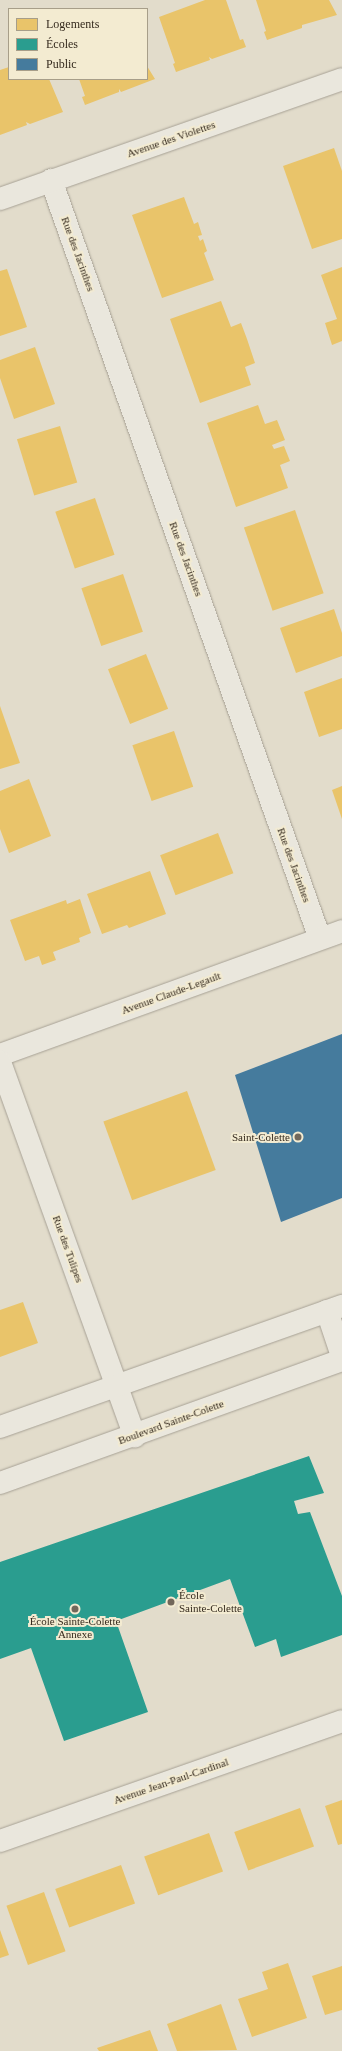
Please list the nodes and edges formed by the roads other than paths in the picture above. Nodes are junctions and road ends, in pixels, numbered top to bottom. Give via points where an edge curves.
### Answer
1 (342, 79) edge
2 (51, 180) junction
3 (0, 199) edge
4 (342, 931) edge
5 (320, 939) junction
6 (0, 1056) edge
7 (0, 1062) edge
8 (335, 1308) edge
9 (342, 1356) edge
10 (342, 1360) edge
11 (115, 1386) junction
12 (0, 1427) edge
13 (134, 1436) junction
14 (0, 1483) edge
15 (342, 1721) edge
16 (0, 1841) edge

1 - 2 street, Avenue des Violettes
2 - 3 street, Avenue des Violettes
2 - 5 street, Rue des Jacinthes
4 - 5 street, Avenue Claude-Legault
5 - 6 street, Avenue Claude-Legault
7 - 11 street, Rue des Tulipes
8 - 9 street
8 - 11 street
10 - 13 street, Boulevard Sainte-Colette
11 - 12 street
11 - 13 street, Rue des Tulipes
13 - 14 street, Boulevard Sainte-Colette
15 - 16 street, Avenue Jean-Paul-Cardinal

